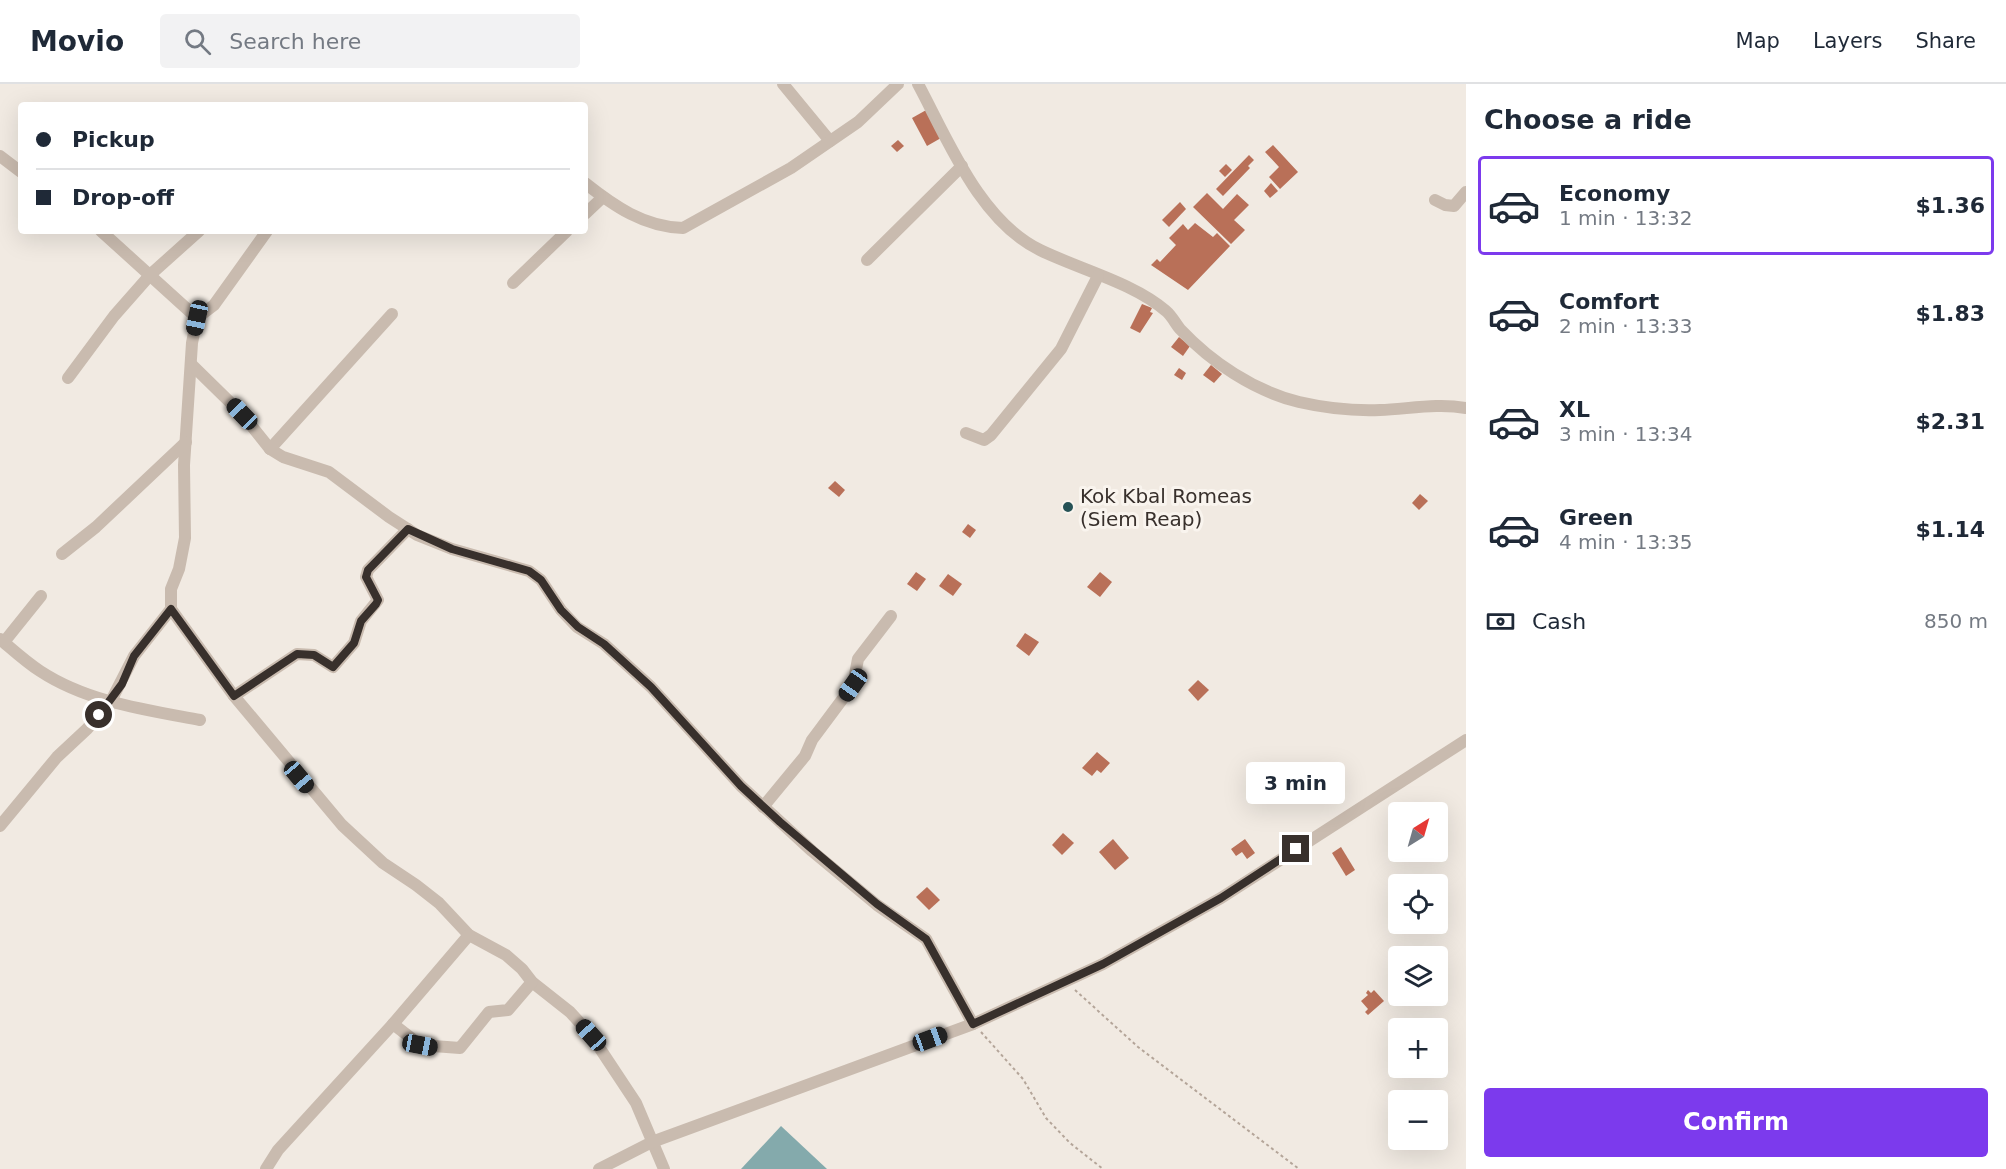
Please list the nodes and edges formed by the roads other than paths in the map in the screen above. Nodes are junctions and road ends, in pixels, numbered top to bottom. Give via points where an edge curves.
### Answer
1 (783, 84) edge
2 (898, 84) edge
3 (918, 84) edge
4 (830, 141) junction
5 (0, 156) edge
6 (962, 166) junction
7 (18, 170) edge
8 (588, 185) edge
9 (1466, 192) edge
10 (603, 197) junction
11 (1435, 200) dead end
12 (588, 211) edge
13 (104, 234) edge
14 (196, 234) edge
15 (265, 234) edge
16 (564, 234) edge
17 (867, 260) dead end
18 (151, 274) junction
19 (1098, 276) junction
20 (513, 283) dead end
21 (393, 314) dead end
22 (197, 318) junction
23 (191, 364) junction
24 (68, 378) dead end
25 (1466, 408) edge
26 (966, 433) dead end
27 (186, 442) junction
28 (270, 449) junction
29 (408, 529) junction
30 (62, 554) dead end
31 (41, 596) dead end
32 (171, 609) junction
33 (891, 616) dead end
34 (2, 640) edge
35 (234, 696) junction
36 (111, 701) junction
37 (200, 720) dead end
38 (1466, 740) edge
39 (763, 807) junction
40 (0, 826) edge
41 (469, 935) junction
42 (532, 982) junction
43 (393, 1024) junction
44 (973, 1024) junction
45 (652, 1142) junction
46 (266, 1169) edge
47 (599, 1169) edge
48 (664, 1169) edge

1 - 4 street
2 - 4 street via 858,122
3 - 6 street
4 - 10 street via 791,168 682,228 645,222
5 - 7 street
6 - 17 street
6 - 19 street via 993,213 1016,235 1037,249
8 - 10 street
9 - 11 street via 1454,206
10 - 12 street
13 - 18 street
14 - 18 street
15 - 22 street via 214,305
16 - 20 street
18 - 22 street
18 - 24 street
19 - 25 street via 1147,297 1168,312 1199,347 1249,383 1272,393 1351,410
19 - 26 street via 1061,349 991,435 984,440
21 - 28 street
22 - 23 street
23 - 27 street
23 - 28 street via 242,414
27 - 30 street
27 - 32 street via 185,538 171,589
28 - 29 street via 329,472
29 - 35 street via 368,570 366,577 378,600 361,621 354,643 333,667 314,655 297,654
29 - 39 street via 452,549 529,571 541,580 561,610 651,687
31 - 34 street
32 - 35 street
32 - 36 street via 134,656
33 - 39 street via 858,659 853,685 812,740 805,756
34 - 36 street via 40,671
35 - 41 street via 342,825 383,863 439,903
36 - 37 street
36 - 40 street via 57,757
38 - 44 street via 1221,898 1067,982
39 - 44 street via 877,904 926,939
41 - 42 street via 506,955
41 - 43 street
42 - 43 street via 508,1010 489,1012 460,1048 420,1045
42 - 45 street via 570,1012 591,1035 636,1103
43 - 46 street via 292,1134
44 - 45 street
45 - 47 street
45 - 48 street

